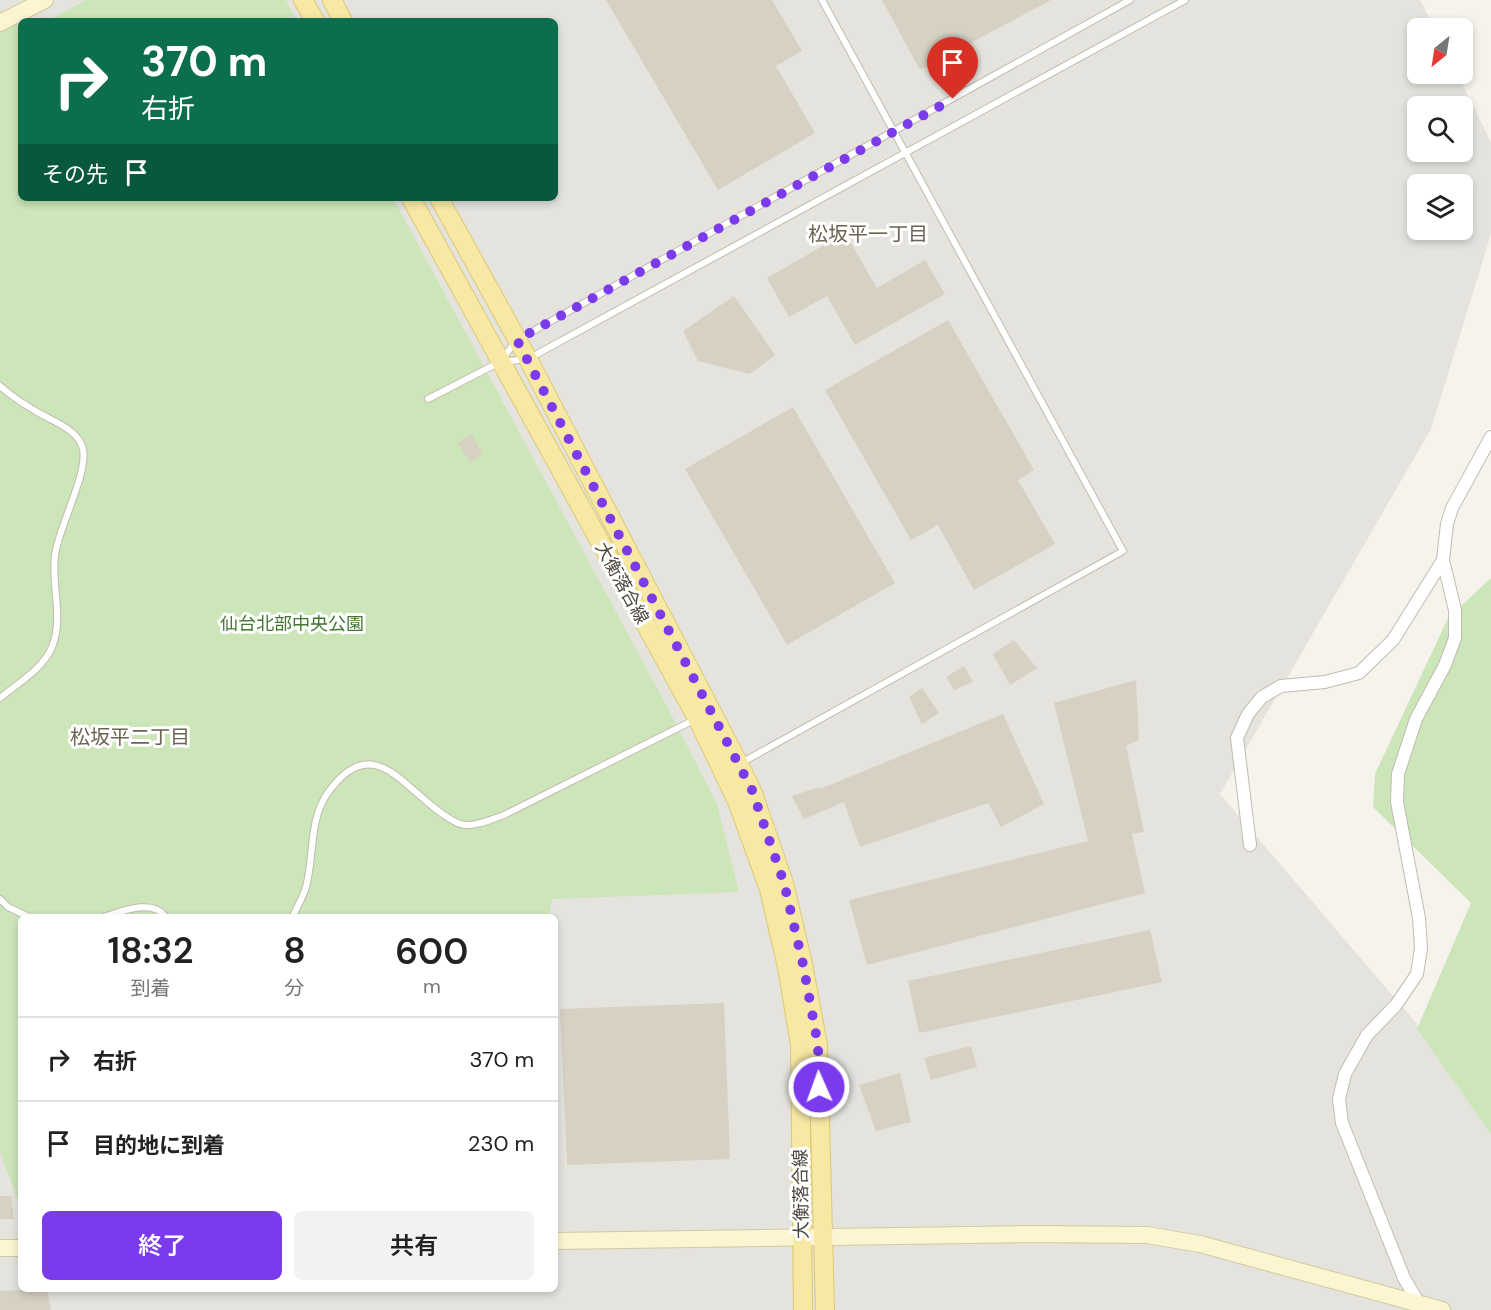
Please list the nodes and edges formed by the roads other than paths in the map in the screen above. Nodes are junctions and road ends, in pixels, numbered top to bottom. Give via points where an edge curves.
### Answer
1 (45, 0) edge
2 (303, 0) edge
3 (332, 0) edge
4 (822, 0) edge
5 (1131, 0) edge
6 (1185, 0) edge
7 (313, 18) edge
8 (341, 18) edge
9 (0, 23) edge
10 (894, 132) junction
11 (905, 152) junction
12 (413, 201) edge
13 (442, 201) edge
14 (517, 340) junction
15 (528, 359) junction
16 (500, 362) junction
17 (0, 386) edge
18 (428, 399) dead end
19 (1491, 437) edge
20 (1443, 560) junction
21 (0, 698) edge
22 (697, 718) junction
23 (739, 764) junction
24 (1250, 845) dead end
25 (0, 899) edge
26 (22, 914) edge
27 (114, 914) edge
28 (164, 914) edge
29 (294, 914) edge
30 (801, 1237) junction
31 (824, 1237) junction
32 (558, 1240) edge
33 (0, 1248) edge
34 (18, 1248) edge
35 (1420, 1306) edge
36 (803, 1310) edge
37 (825, 1310) edge
38 (1443, 1310) edge

1 - 9 street
2 - 7 main road
3 - 8 main road
4 - 10 lane
5 - 10 lane
6 - 11 lane
10 - 11 lane
10 - 14 lane
11 - 15 lane
11 - 23 lane via 1123,551
12 - 16 main road, 大衡落合線
13 - 14 main road, 大衡落合線
14 - 15 main road, 大衡落合線
14 - 16 lane
15 - 16 lane
15 - 23 main road, 大衡落合線
16 - 18 lane
16 - 22 main road, 大衡落合線
17 - 21 lane via 68,429 83,449 82,465 55,556 57,631 52,647 42,663
19 - 20 street via 1452,508
20 - 24 street via 1393,640 1359,673 1325,682 1281,686 1262,697 1248,714 1237,738
20 - 35 street via 1455,610 1455,638 1416,719 1398,774 1398,802 1419,918 1421,948 1417,974 1396,1005 1367,1035 1344,1074 1339,1099 1342,1123 1404,1278
22 - 29 lane via 487,822 464,825 437,811 394,773 380,766 363,764 348,771 333,785 318,815 306,888
22 - 30 main road, 大衡落合線 via 738,801 769,889 787,967 800,1045
23 - 31 main road, 大衡落合線 via 784,883 818,1045
25 - 26 lane
27 - 28 lane via 146,906
30 - 31 street
30 - 32 street
30 - 36 main road, 大衡落合線
31 - 35 street via 1147,1235 1200,1244
31 - 37 main road, 大衡落合線
33 - 34 street
35 - 38 street

